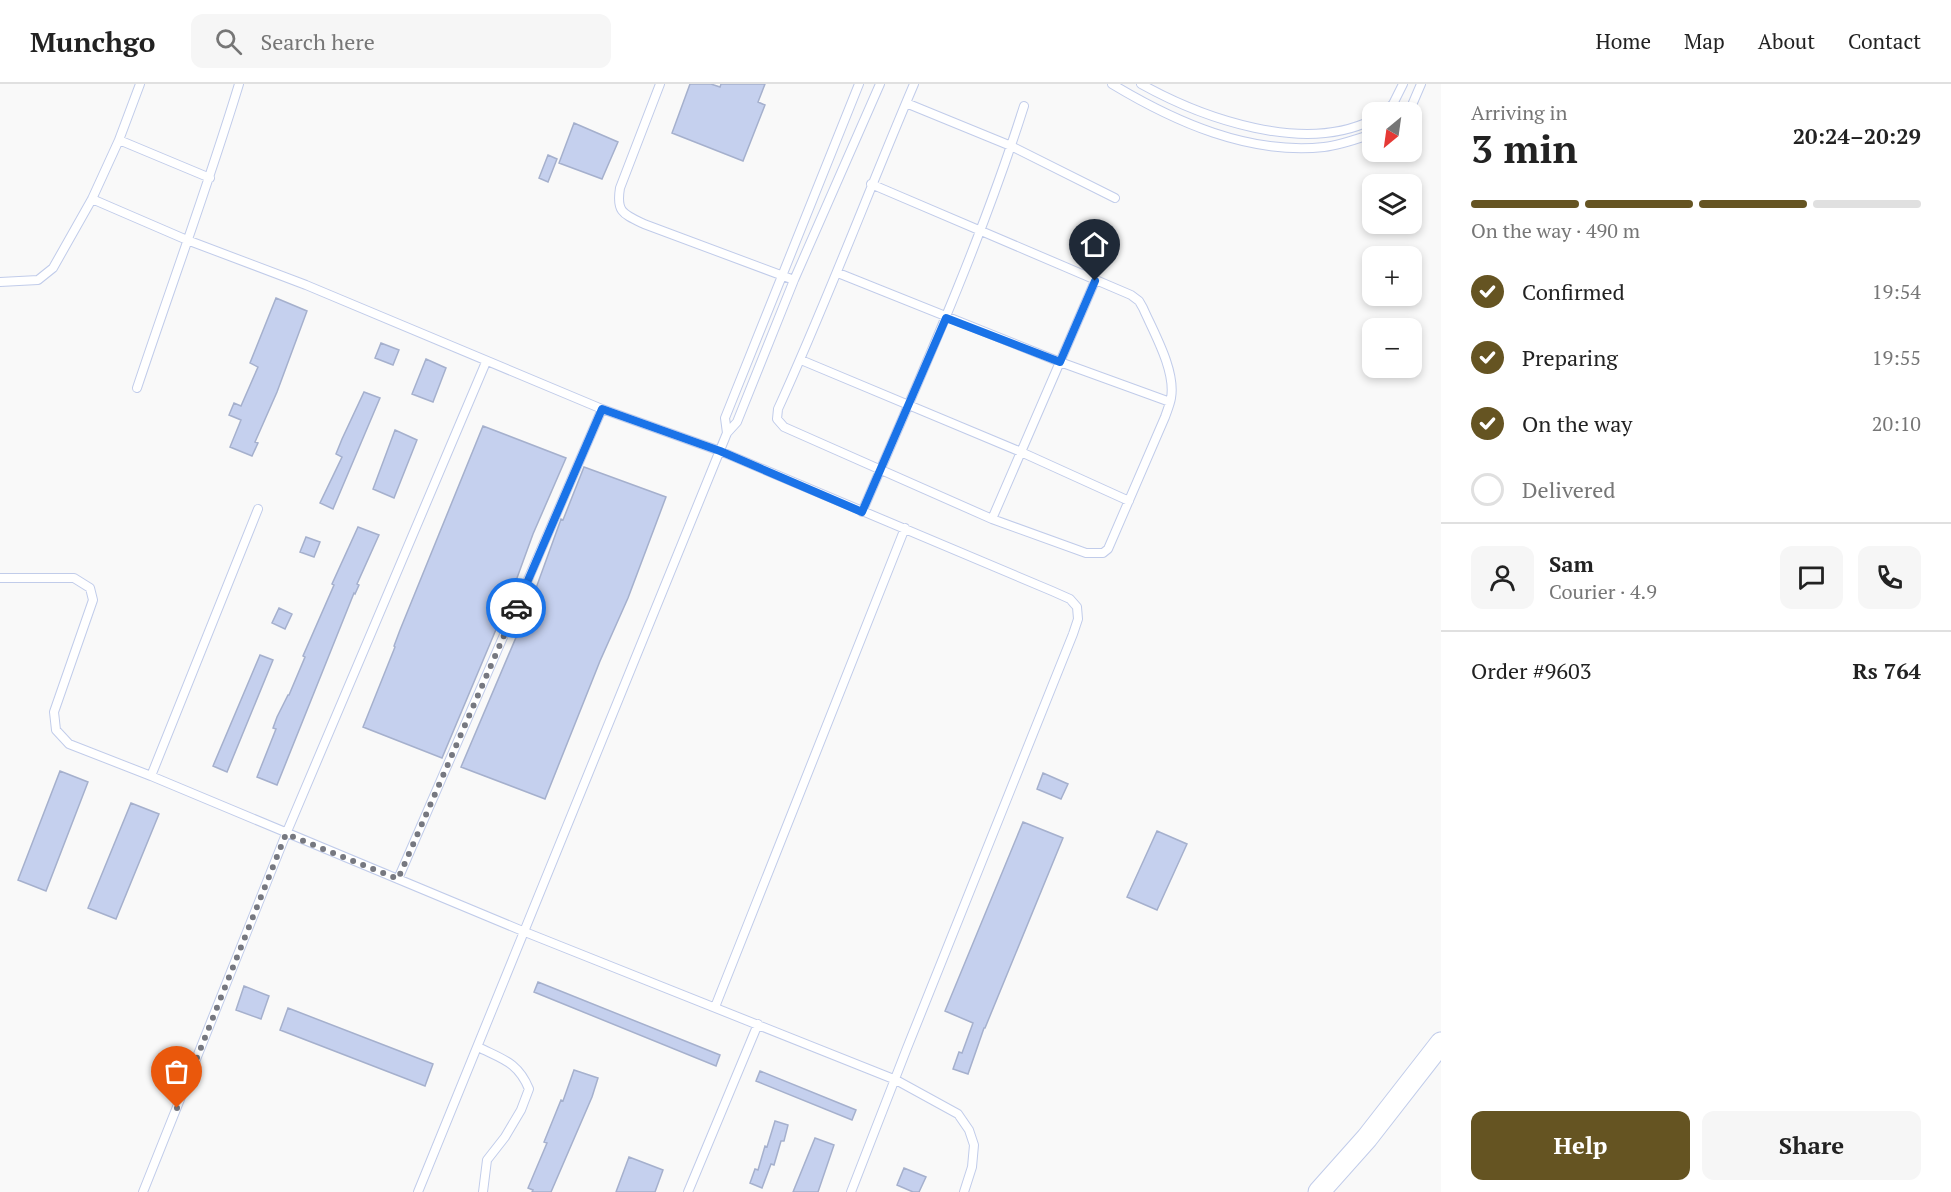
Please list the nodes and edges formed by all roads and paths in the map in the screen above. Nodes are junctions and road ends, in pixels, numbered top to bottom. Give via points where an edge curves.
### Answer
1 (140, 84) edge
2 (239, 84) edge
3 (660, 84) edge
4 (859, 84) edge
5 (880, 84) edge
6 (914, 84) edge
7 (1113, 84) edge
8 (1141, 84) edge
9 (1403, 84) edge
10 (1421, 84) edge
11 (1394, 102) edge
12 (1413, 102) edge
13 (906, 103) junction
14 (1024, 106) dead end
15 (1362, 124) edge
16 (1362, 138) edge
17 (119, 140) junction
18 (1011, 146) junction
19 (210, 178) junction
20 (871, 184) junction
21 (1115, 198) dead end
22 (92, 199) junction
23 (981, 230) junction
24 (187, 240) junction
25 (837, 273) junction
26 (782, 276) junction
27 (794, 280) junction
28 (1095, 281) junction
29 (0, 282) edge
30 (946, 318) junction
31 (801, 360) junction
32 (486, 362) junction
33 (1060, 362) junction
34 (137, 388) dead end
35 (1170, 402) junction
36 (908, 406) junction
37 (602, 409) junction
38 (727, 433) junction
39 (720, 451) junction
40 (1020, 452) junction
41 (880, 470) junction
42 (1129, 501) junction
43 (258, 509) dead end
44 (862, 512) junction
45 (992, 519) junction
46 (905, 528) junction
47 (0, 578) edge
48 (151, 776) junction
49 (286, 834) junction
50 (398, 879) junction
51 (525, 932) junction
52 (715, 1007) junction
53 (758, 1024) junction
54 (1441, 1043) edge
55 (478, 1047) junction
56 (896, 1080) junction
57 (143, 1192) edge
58 (418, 1192) edge
59 (483, 1192) edge
60 (688, 1192) edge
61 (851, 1192) edge
62 (964, 1192) edge
63 (1319, 1192) edge

1 - 17 lane
2 - 19 lane
3 - 26 lane via 620,188 618,203 623,212 644,225
4 - 26 lane
5 - 27 lane
6 - 13 lane
7 - 16 lane via 1202,129 1239,141 1304,148 1344,144
8 - 15 lane via 1222,119 1275,131 1323,133
9 - 11 lane
10 - 12 lane
13 - 18 lane
13 - 20 lane
14 - 18 lane
17 - 19 lane
17 - 22 lane
18 - 21 lane
18 - 23 lane
19 - 24 lane
20 - 23 lane
20 - 25 lane
22 - 24 lane
22 - 29 lane via 53,268 33,281
23 - 28 lane
23 - 30 lane
24 - 32 lane via 306,285
24 - 34 lane
25 - 30 lane
25 - 31 lane
26 - 27 lane
26 - 38 lane via 725,418
27 - 38 lane via 737,422
28 - 33 lane
28 - 35 lane via 1139,301 1167,367
30 - 33 lane
30 - 36 lane
31 - 36 lane
31 - 41 lane via 778,409 780,424
32 - 37 lane
32 - 49 lane
33 - 35 lane
33 - 40 lane
35 - 42 lane
36 - 40 lane
36 - 41 lane
37 - 39 lane
37 - 50 lane
38 - 39 lane
39 - 44 lane
39 - 51 lane
40 - 42 lane
40 - 45 lane
41 - 44 lane
41 - 45 lane
42 - 45 lane via 1108,549 1095,555
43 - 48 lane
44 - 46 lane
46 - 52 lane
46 - 56 lane via 1070,599 1077,607 1078,619
47 - 48 lane via 74,578 90,588 93,600 54,712 56,729 69,744
48 - 49 lane
49 - 50 lane
49 - 57 lane
50 - 51 lane
51 - 52 lane
51 - 55 lane
52 - 53 lane
53 - 56 lane
53 - 60 lane
54 - 63 main road
55 - 58 lane
55 - 59 lane via 511,1063 523,1074 529,1089 521,1110 487,1160
56 - 61 lane
56 - 62 lane via 958,1114 969,1130 974,1145

